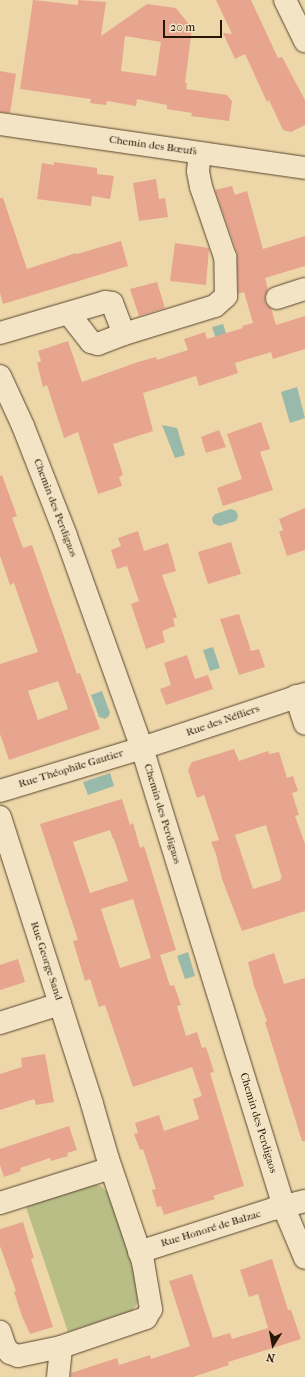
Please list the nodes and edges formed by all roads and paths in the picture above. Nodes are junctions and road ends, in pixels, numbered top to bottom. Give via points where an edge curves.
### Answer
1 (285, 0) edge
2 (305, 41) edge
3 (0, 124) edge
4 (200, 153) junction
5 (305, 168) edge
6 (305, 289) edge
7 (277, 298) dead end
8 (69, 314) junction
9 (0, 333) edge
10 (124, 334) junction
11 (0, 376) edge
12 (301, 695) edge
13 (305, 724) edge
14 (142, 748) junction
15 (0, 790) edge
16 (0, 817) edge
17 (60, 1004) junction
18 (0, 1023) edge
19 (111, 1168) junction
20 (305, 1201) edge
21 (0, 1203) edge
22 (284, 1208) junction
23 (139, 1252) junction
24 (305, 1258) edge
25 (0, 1332) edge
26 (61, 1347) junction
27 (58, 1377) edge

1 - 2 street
3 - 4 street, Chemin des Bœufs
4 - 5 street, Chemin des Bœufs
4 - 10 street via 200,187 225,257 226,296 215,306
6 - 7 street
8 - 9 street
8 - 10 street via 91,342 98,344
8 - 10 street via 105,302 112,303
11 - 14 street, Chemin des Perdigaos via 23,426 66,536
12 - 13 street
12 - 14 street, Rue des Néfliers
14 - 15 street, Rue Théophile Gautier
14 - 22 street, Chemin des Perdigaos
16 - 17 street, Rue George Sand
17 - 18 street
17 - 19 street, Rue George Sand
19 - 21 street
19 - 23 street
20 - 22 street, Rue Honoré de Balzac
22 - 23 street, Rue Honoré de Balzac
22 - 24 street, Chemin des Perdigaos
23 - 26 street via 151,1309 146,1318
25 - 26 street via 5,1347 10,1353 18,1356
26 - 27 street

